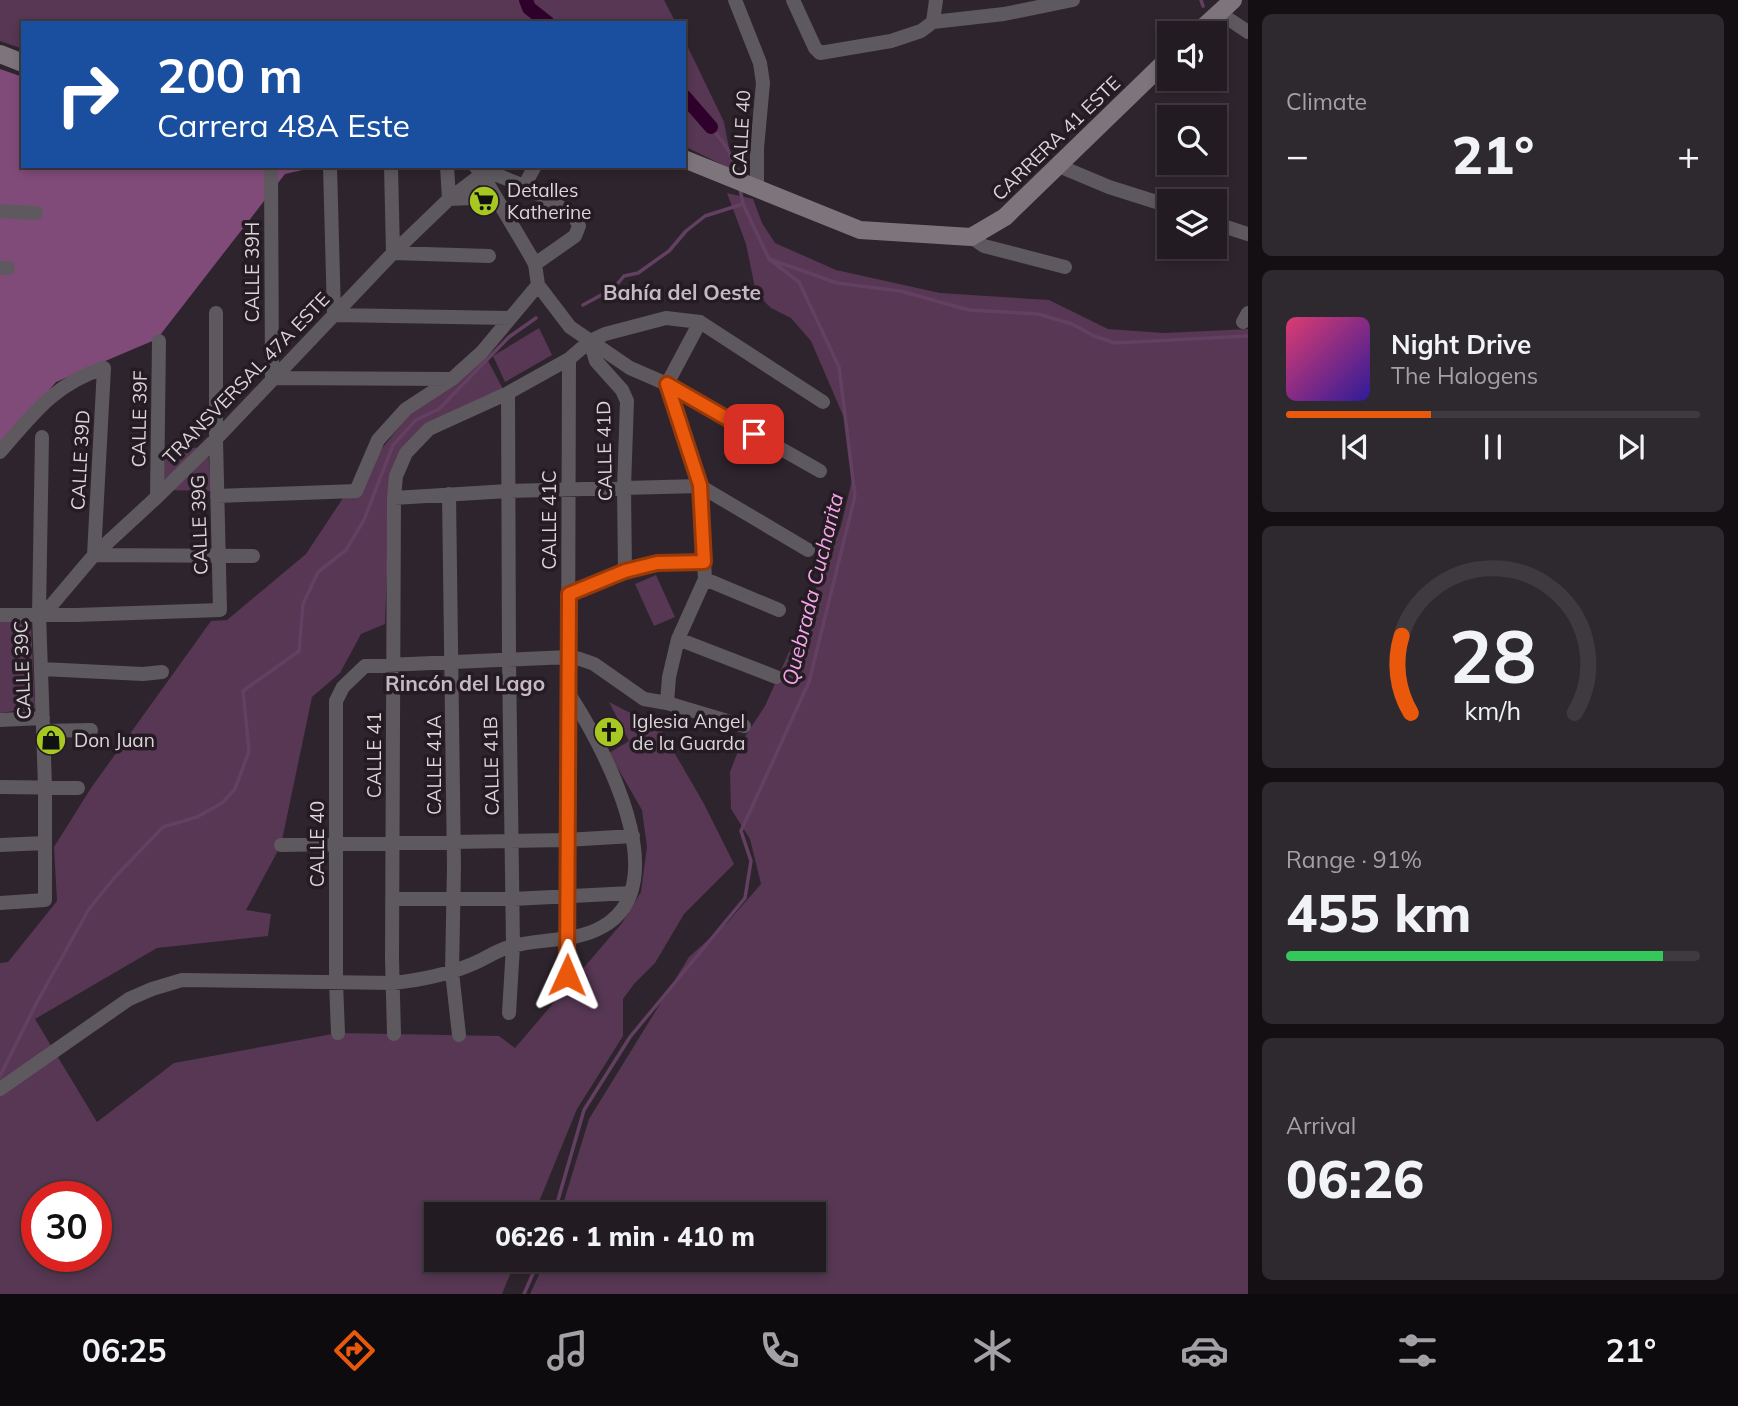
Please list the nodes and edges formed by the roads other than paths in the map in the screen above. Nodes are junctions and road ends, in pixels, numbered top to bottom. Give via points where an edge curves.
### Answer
1 (735, 0) edge
2 (793, 0) edge
3 (936, 0) edge
4 (1073, 0) edge
5 (1233, 0) edge
6 (1218, 6) edge
7 (1206, 21) edge
8 (933, 22) junction
9 (1248, 32) edge
10 (0, 54) edge
11 (21, 62) edge
12 (1157, 70) edge
13 (686, 160) edge
14 (1059, 166) junction
15 (271, 168) edge
16 (330, 168) edge
17 (391, 168) edge
18 (447, 168) edge
19 (534, 168) edge
20 (478, 170) edge
21 (524, 186) junction
22 (752, 188) junction
23 (495, 197) junction
24 (449, 199) junction
25 (1157, 202) edge
26 (0, 211) edge
27 (36, 213) dead end
28 (1227, 227) edge
29 (1248, 234) edge
30 (971, 237) junction
31 (393, 253) junction
32 (489, 256) dead end
33 (535, 264) junction
34 (1065, 267) dead end
35 (538, 285) junction
36 (216, 313) dead end
37 (334, 315) junction
38 (509, 318) junction
39 (700, 322) junction
40 (159, 341) dead end
41 (590, 341) junction
42 (569, 359) junction
43 (272, 378) junction
44 (452, 379) junction
45 (667, 384) junction
46 (508, 393) junction
47 (823, 402) dead end
48 (42, 437) dead end
49 (216, 439) junction
50 (0, 452) edge
51 (820, 471) dead end
52 (700, 485) junction
53 (624, 488) junction
54 (508, 491) junction
55 (567, 491) junction
56 (449, 494) junction
57 (216, 496) junction
58 (157, 498) junction
59 (394, 498) junction
60 (808, 550) dead end
61 (94, 555) junction
62 (219, 555) junction
63 (253, 556) dead end
64 (704, 562) junction
65 (625, 571) junction
66 (705, 579) junction
67 (569, 594) junction
68 (779, 610) dead end
69 (41, 614) junction
70 (0, 615) edge
71 (678, 639) junction
72 (568, 657) junction
73 (509, 659) junction
74 (452, 662) junction
75 (394, 664) junction
76 (42, 669) junction
77 (162, 672) dead end
78 (776, 677) dead end
79 (569, 694) junction
80 (667, 703) junction
81 (0, 720) edge
82 (43, 725) junction
83 (744, 726) dead end
84 (91, 730) dead end
85 (45, 786) junction
86 (0, 788) edge
87 (78, 788) dead end
88 (633, 836) junction
89 (512, 840) junction
90 (566, 841) junction
91 (454, 842) junction
92 (45, 843) junction
93 (336, 844) junction
94 (393, 844) junction
95 (0, 845) edge
96 (281, 845) dead end
97 (631, 892) junction
98 (567, 897) junction
99 (393, 899) junction
100 (513, 899) junction
101 (453, 900) junction
102 (0, 902) edge
103 (568, 937) junction
104 (513, 946) junction
105 (452, 972) junction
106 (567, 975) dead end
107 (336, 982) junction
108 (393, 984) junction
109 (509, 1013) dead end
110 (338, 1033) dead end
111 (394, 1034) dead end
112 (459, 1035) dead end
113 (0, 1089) edge

1 - 22 street, CALLE 40 via 760,63 763,83
2 - 8 street via 820,54 891,41
3 - 8 street
4 - 8 street
5 - 6 street
6 - 7 street
6 - 9 street
10 - 11 street
12 - 14 street, CARRERA 41 ESTE
13 - 22 street
14 - 25 street
14 - 30 street, CARRERA 41 ESTE via 1005,216
15 - 43 street, CALLE 39H
16 - 37 street
17 - 31 street
18 - 24 street
19 - 21 street
20 - 21 street
20 - 23 street
20 - 24 street, TRANSVERSAL 47A ESTE
21 - 33 street via 574,215 579,226 575,236
22 - 30 street via 860,230
23 - 24 street
23 - 33 street
24 - 31 street, TRANSVERSAL 47A ESTE
26 - 27 street
28 - 29 street
30 - 34 street via 984,246
31 - 32 street
31 - 37 street, TRANSVERSAL 47A ESTE
33 - 35 street
35 - 38 street
35 - 41 street via 570,327
36 - 49 street, CALLE 39G
37 - 38 street
37 - 43 street, TRANSVERSAL 47A ESTE
38 - 44 street
39 - 41 street via 666,318
39 - 45 street
39 - 47 street
40 - 58 street, CALLE 39F
41 - 42 street
41 - 45 street via 630,368
41 - 53 street, CALLE 41D via 596,360 626,401
42 - 46 street
42 - 55 street, CALLE 41C
43 - 44 street
43 - 49 street, TRANSVERSAL 47A ESTE
44 - 57 street via 406,409 378,440 356,491
45 - 51 street
45 - 52 street
46 - 54 street, CALLE 41B
46 - 59 street, CALLE 41 via 429,429 417,439 396,476
48 - 69 street, CALLE 39C
49 - 57 street, CALLE 39G
49 - 58 street, TRANSVERSAL 47A ESTE
50 - 61 street, CALLE 39D via 41,404 79,376 104,368
52 - 53 street
52 - 60 street
52 - 64 street
53 - 55 street
53 - 65 street, CALLE 41D
54 - 55 street
54 - 56 street
54 - 73 street, CALLE 41B
55 - 67 street, CALLE 41C
56 - 59 street
56 - 74 street, CALLE 41A
57 - 62 street, CALLE 39G
58 - 61 street, TRANSVERSAL 47A ESTE
59 - 75 street, CALLE 41
61 - 62 street
61 - 69 street, TRANSVERSAL 47A ESTE
62 - 63 street
62 - 69 street, CALLE 39G via 220,610
64 - 65 street via 657,563
64 - 66 street
65 - 67 street
66 - 68 street
66 - 71 street
67 - 72 street, CALLE 41C
69 - 70 street
69 - 76 street, CALLE 39C
71 - 78 street
71 - 80 street
72 - 73 street
72 - 79 street, CALLE 41C
72 - 80 street via 594,664 644,699
73 - 74 street
73 - 89 street, CALLE 41B
74 - 75 street
74 - 91 street, CALLE 41A
75 - 93 street, CALLE 40 via 365,666 343,687 336,701
75 - 94 street, CALLE 41
76 - 77 street
76 - 82 street, CALLE 39C
79 - 88 street via 622,794
79 - 90 street, CALLE 41C
80 - 83 street
81 - 82 street
82 - 84 street
82 - 85 street, CALLE 39C
85 - 86 street
85 - 87 street
85 - 92 street, CALLE 39C
88 - 90 street
88 - 97 street
89 - 90 street
89 - 91 street
89 - 100 street, CALLE 41B
90 - 98 street, CALLE 41C
91 - 94 street
91 - 101 street, CALLE 41A
92 - 95 street
92 - 102 street, CALLE 39C via 46,900
93 - 94 street
93 - 96 street
93 - 107 street, CALLE 40
94 - 99 street, CALLE 41
97 - 98 street
97 - 103 street via 620,913 601,928
98 - 100 street
98 - 103 street, CALLE 41C
99 - 101 street
99 - 108 street, CALLE 41
100 - 101 street
100 - 104 street, CALLE 41B
101 - 105 street, CALLE 41A
103 - 104 street
103 - 106 street, CALLE 41C
104 - 105 street
104 - 109 street, CALLE 41B
105 - 108 street
105 - 112 street, CALLE 41A
107 - 108 street
107 - 110 street, CALLE 40
107 - 113 street via 182,980 152,989 129,999
108 - 111 street, CALLE 41

